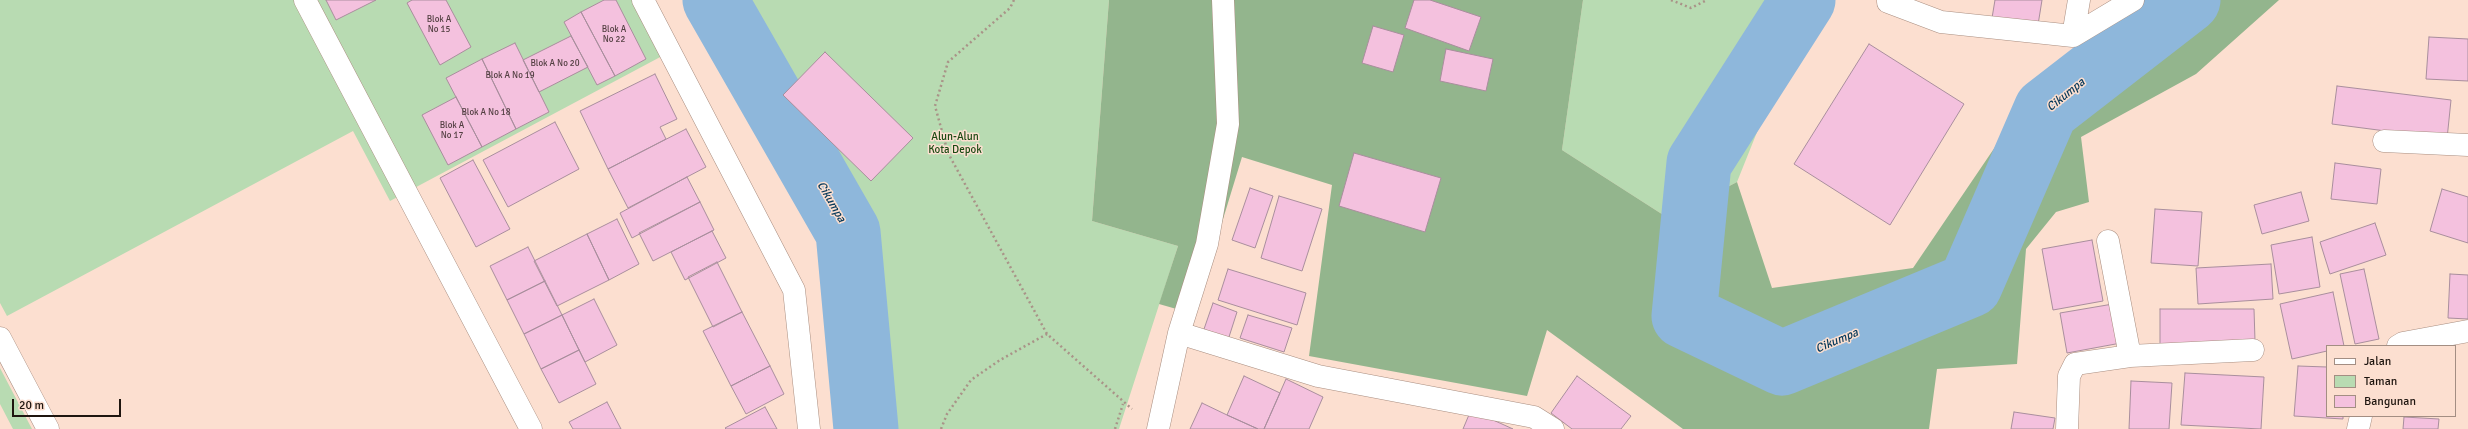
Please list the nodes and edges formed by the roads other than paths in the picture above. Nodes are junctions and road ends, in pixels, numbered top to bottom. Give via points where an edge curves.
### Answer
1 (305, 0) edge
2 (643, 0) edge
3 (1223, 0) edge
4 (1888, 0) edge
5 (2079, 0) edge
6 (2133, 0) edge
7 (2073, 36) junction
8 (2384, 141) dead end
9 (2468, 145) edge
10 (2108, 241) dead end
11 (2468, 331) edge
12 (1179, 332) junction
13 (0, 338) edge
14 (2400, 345) edge
15 (2252, 350) dead end
16 (2130, 356) junction
17 (2361, 417) edge
18 (1158, 428) edge
19 (48, 429) edge
20 (531, 429) edge
21 (809, 429) edge
22 (1553, 429) edge
23 (2067, 429) edge
24 (2358, 429) edge

1 - 20 street
2 - 21 street via 794,290
3 - 12 street via 1228,124 1207,244
4 - 7 street via 1941,22
5 - 7 street
6 - 7 street
8 - 9 street
10 - 16 street
11 - 14 street
12 - 18 street
12 - 22 street via 1318,376 1534,417
13 - 19 street
15 - 16 street
16 - 23 street via 2075,364 2069,376
17 - 24 street

